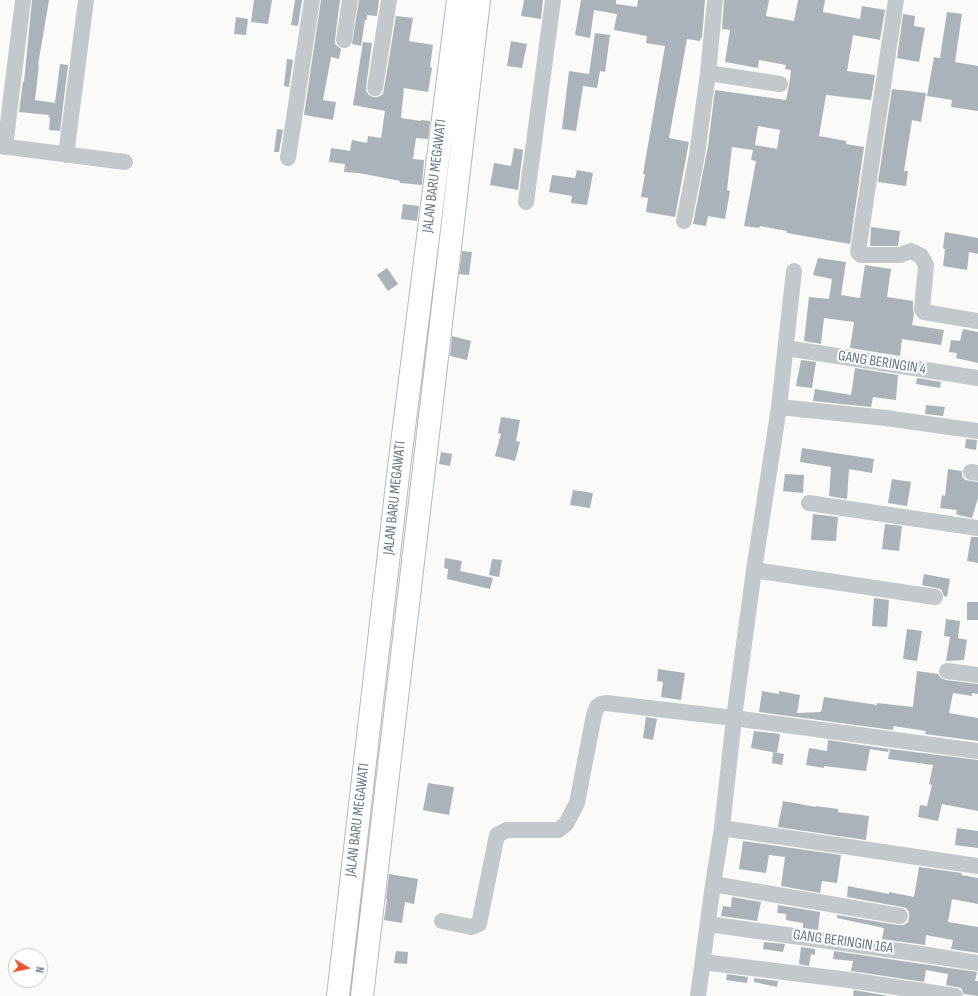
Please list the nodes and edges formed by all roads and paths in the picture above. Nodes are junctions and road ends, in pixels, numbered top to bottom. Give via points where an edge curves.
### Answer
1 (23, 0) edge
2 (86, 0) edge
3 (312, 0) edge
4 (350, 0) edge
5 (389, 0) edge
6 (450, 0) edge
7 (458, 0) edge
8 (479, 0) edge
9 (491, 0) edge
10 (553, 0) edge
11 (715, 0) edge
12 (896, 0) edge
13 (465, 25) junction
14 (344, 40) dead end
15 (708, 73) junction
16 (780, 84) dead end
17 (375, 88) dead end
18 (3, 146) edge
19 (66, 155) junction
20 (288, 158) dead end
21 (125, 162) dead end
22 (526, 202) dead end
23 (684, 221) dead end
24 (794, 270) dead end
25 (978, 321) edge
26 (786, 348) junction
27 (978, 378) edge
28 (779, 407) junction
29 (978, 431) edge
30 (399, 467) junction
31 (423, 471) junction
32 (809, 503) dead end
33 (394, 516) junction
34 (418, 518) junction
35 (978, 528) edge
36 (754, 570) junction
37 (935, 597) dead end
38 (947, 671) dead end
39 (978, 675) edge
40 (734, 718) junction
41 (978, 751) edge
42 (722, 828) junction
43 (978, 866) edge
44 (713, 884) junction
45 (900, 916) dead end
46 (442, 921) dead end
47 (708, 924) junction
48 (703, 962) junction
49 (978, 963) edge
50 (338, 996) edge
51 (362, 996) edge
52 (698, 996) edge
53 (955, 996) edge

1 - 18 street
2 - 19 street
3 - 20 street
4 - 14 street
5 - 17 street
6 - 13 highway
7 - 13 highway, JALAN BARU MEGAWATI
8 - 13 highway, JALAN BARU MEGAWATI
9 - 13 highway
10 - 22 street
11 - 15 street
12 - 25 street via 858,252 867,256 911,252 921,256 926,264 922,309 924,312
13 - 30 highway, JALAN BARU MEGAWATI
13 - 31 highway, JALAN BARU MEGAWATI
15 - 16 street
15 - 23 street via 697,155
18 - 19 street
19 - 21 street
24 - 26 street
26 - 27 street, GANG BERINGIN 4
26 - 28 street
28 - 29 street
28 - 36 street
30 - 31 highway
30 - 33 highway, JALAN BARU MEGAWATI
31 - 34 highway, JALAN BARU MEGAWATI
32 - 35 street
33 - 34 highway
33 - 50 highway, JALAN BARU MEGAWATI
34 - 51 highway, JALAN BARU MEGAWATI
36 - 37 street
36 - 40 street
38 - 39 street
40 - 41 street
40 - 42 street
40 - 46 street via 601,704 594,715 577,803 566,824 558,830 507,830 497,834 479,924 471,927
42 - 43 street
42 - 44 street
44 - 45 street
44 - 47 street
47 - 48 street
47 - 49 street, GANG BERINGIN 16A
48 - 52 street
48 - 53 street

